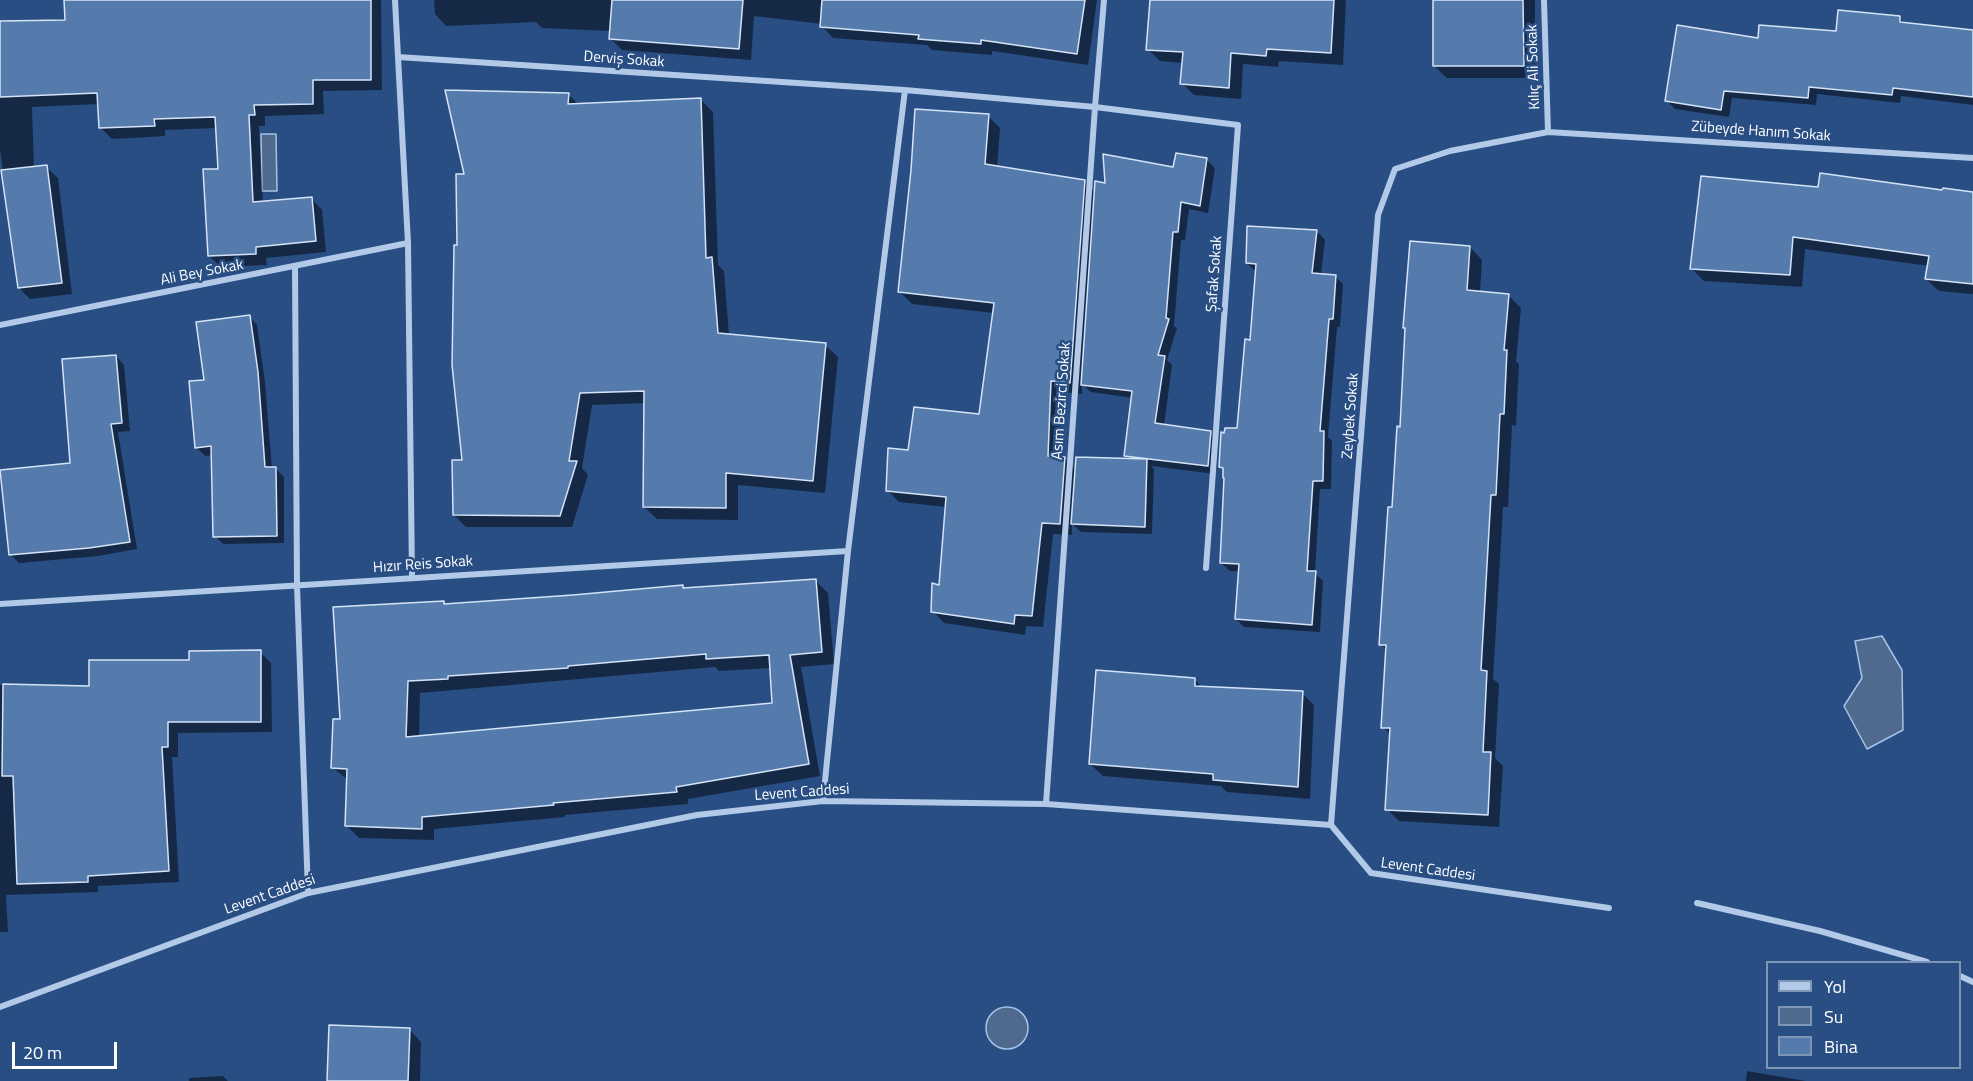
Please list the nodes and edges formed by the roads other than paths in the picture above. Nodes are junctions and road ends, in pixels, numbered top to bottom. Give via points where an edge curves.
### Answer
1 (395, 0) edge
2 (1104, 0) edge
3 (1544, 0) edge
4 (398, 57) junction
5 (905, 90) junction
6 (1095, 107) junction
7 (1548, 132) junction
8 (1973, 158) edge
9 (408, 243) junction
10 (295, 266) junction
11 (0, 325) edge
12 (848, 551) junction
13 (1206, 568) dead end
14 (412, 578) junction
15 (297, 585) junction
16 (0, 604) edge
17 (823, 801) junction
18 (1046, 804) junction
19 (1331, 825) junction
20 (308, 892) junction
21 (1697, 903) dead end
22 (1609, 908) dead end
23 (1920, 961) edge
24 (0, 1007) edge

1 - 4 street
2 - 6 street, Asım Bezirci Sokak
3 - 7 street, Kılıç Ali Sokak
4 - 5 street, Derviş Sokak
4 - 9 street
5 - 6 street, Derviş Sokak
5 - 12 street
6 - 13 street, Şafak Sokak via 1238,125
6 - 18 street, Asım Bezirci Sokak
7 - 8 street, Zübeyde Hanım Sokak
7 - 19 street, Zeybek Sokak via 1450,151 1395,169 1378,215
9 - 10 street, Ali Bey Sokak
9 - 14 street
10 - 11 street, Ali Bey Sokak
10 - 15 street
12 - 14 street, Hızır Reis Sokak
12 - 17 street
14 - 15 street, Hızır Reis Sokak
15 - 16 street, Hızır Reis Sokak
15 - 20 street
17 - 18 street, Levent Caddesi
17 - 20 street, Levent Caddesi via 697,815
18 - 19 street, Levent Caddesi
19 - 22 street, Levent Caddesi via 1371,873
20 - 24 street, Levent Caddesi
21 - 23 street via 1820,931

